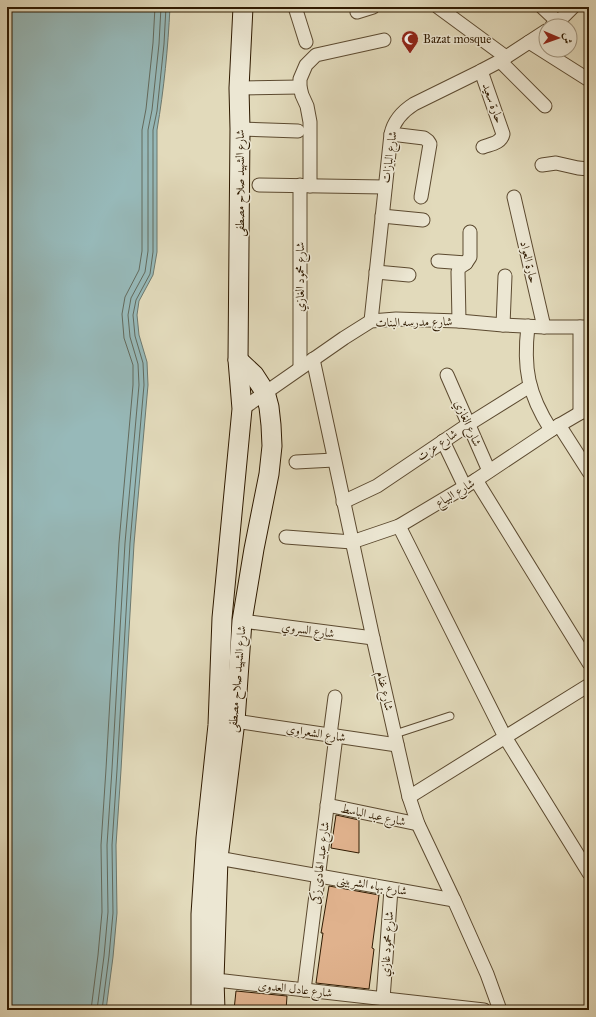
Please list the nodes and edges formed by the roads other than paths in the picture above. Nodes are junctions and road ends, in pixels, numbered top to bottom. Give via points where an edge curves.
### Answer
1 (243, 7) edge
2 (295, 7) edge
3 (373, 7) edge
4 (438, 7) edge
5 (542, 7) edge
6 (573, 7) edge
7 (357, 12) dead end
8 (550, 18) edge
9 (561, 18) edge
10 (538, 36) edge
11 (384, 40) dead end
12 (306, 42) dead end
13 (529, 42) junction
14 (503, 59) junction
15 (481, 72) junction
16 (587, 75) edge
17 (300, 87) junction
18 (239, 88) junction
19 (545, 106) dead end
20 (240, 129) junction
21 (298, 131) dead end
22 (391, 134) junction
23 (483, 147) dead end
24 (542, 165) dead end
25 (589, 169) edge
26 (258, 185) dead end
27 (305, 185) junction
28 (385, 187) junction
29 (422, 197) dead end
30 (514, 197) dead end
31 (382, 216) junction
32 (423, 220) dead end
33 (470, 232) dead end
34 (438, 261) dead end
35 (466, 263) junction
36 (376, 272) junction
37 (409, 275) dead end
38 (505, 276) dead end
39 (371, 321) junction
40 (459, 321) junction
41 (503, 325) junction
42 (528, 326) junction
43 (544, 327) junction
44 (584, 327) edge
45 (312, 359) junction
46 (238, 360) junction
47 (300, 368) junction
48 (447, 375) dead end
49 (530, 386) junction
50 (264, 392) junction
51 (242, 409) junction
52 (584, 412) edge
53 (469, 424) junction
54 (555, 427) junction
55 (443, 442) junction
56 (334, 460) junction
57 (296, 462) dead end
58 (489, 471) junction
59 (589, 472) edge
60 (470, 483) junction
61 (343, 502) junction
62 (399, 526) junction
63 (286, 537) dead end
64 (352, 542) junction
65 (242, 621) junction
66 (373, 638) junction
67 (589, 663) edge
68 (589, 686) edge
69 (334, 698) dead end
70 (450, 716) dead end
71 (235, 721) junction
72 (333, 735) junction
73 (505, 737) junction
74 (396, 740) junction
75 (409, 797) junction
76 (327, 805) junction
77 (418, 824) junction
78 (218, 858) junction
79 (589, 873) edge
80 (318, 876) junction
81 (391, 889) junction
82 (454, 900) junction
83 (208, 979) junction
84 (304, 990) junction
85 (382, 999) junction
86 (455, 1008) edge
87 (201, 1010) edge
88 (215, 1010) edge
89 (484, 1010) edge
90 (500, 1010) edge

1 - 18 main road, شارع الشهيد صلاح مصطفى
2 - 12 street
3 - 7 street
4 - 14 street
5 - 8 street
6 - 9 street
10 - 13 street, شارع البازات
11 - 17 street via 316,55 306,65 300,79
13 - 14 street, شارع البازات
13 - 16 street
14 - 15 street, شارع البازات
14 - 19 street
15 - 22 street, شارع البازات via 404,110
15 - 23 street, حارة سعيد via 503,134 500,141
17 - 18 street
17 - 27 street, شارع محمود الغازي via 310,122
18 - 20 main road, شارع الشهيد صلاح مصطفى
20 - 21 street
20 - 46 main road, شارع الشهيد صلاح مصطفى
22 - 28 street, شارع البازات
22 - 29 street via 424,138 430,144
24 - 25 street via 556,163
26 - 27 street
27 - 28 street
27 - 47 street, شارع محمود الغازي
28 - 31 street, شارع البازات
30 - 43 street, حارة العواد
31 - 32 street
31 - 36 street, شارع البازات
33 - 35 street via 470,256
34 - 35 street
35 - 40 street via 458,272
36 - 37 street
36 - 39 street, شارع البازات
38 - 41 street
39 - 40 street, شارع مدرسه البنات
39 - 45 street, شارع مدرسه البنات
40 - 41 street, شارع مدرسه البنات
41 - 42 street, شارع مدرسه البنات
42 - 43 street, شارع مدرسه البنات
42 - 49 street via 525,346
43 - 44 street, شارع مدرسه البنات
44 - 52 street
45 - 47 street, شارع مدرسه البنات
45 - 56 street, شارع غنام
46 - 50 main road, شارع الشهيد صلاح مصطفى via 254,375
46 - 51 main road, شارع الشهيد صلاح مصطفى
47 - 50 street, شارع مدرسه البنات
48 - 53 street, شارع الغازي
49 - 53 street, شارع عزت
49 - 54 street via 542,416
50 - 51 street, شارع مدرسه البنات
50 - 65 main road, شارع الشهيد صلاح مصطفى via 272,425 272,446
51 - 83 main road, شارع الشهيد صلاح مصطفى via 222,618 218,725 201,914
52 - 54 street, شارع البياع
53 - 55 street, شارع عزت
53 - 58 street, شارع الغازي
54 - 58 street, شارع البياع
54 - 59 street
55 - 60 street
55 - 61 street, شارع عزت via 377,486
56 - 57 street
56 - 61 street, شارع غنام
58 - 60 street, شارع البياع
60 - 62 street, شارع البياع
60 - 67 street
61 - 64 street, شارع غنام
62 - 64 street, شارع البياع
62 - 73 street
63 - 64 street
64 - 66 street, شارع غنام
65 - 66 street, شارع السروي
65 - 71 main road, شارع الشهيد صلاح مصطفى
66 - 74 street, شارع غنام
68 - 73 street
69 - 72 street, شارع عبد الهادى زكى
70 - 74 lane
71 - 72 street, شارع الشعراوى
71 - 78 main road, شارع الشهيد صلاح مصطفى
72 - 74 street, شارع الشعراوى
72 - 76 street, شارع عبد الهادى زكى
73 - 75 street
73 - 79 street
74 - 75 street, شارع غنام
75 - 77 street, شارع غنام
76 - 77 street, شارع عبد الباسط
76 - 80 street, شارع عبد الهادى زكى
77 - 82 street, شارع غنام
78 - 80 street, شارع بهاء الشربينى
78 - 83 main road, شارع الشهيد صلاح مصطفى
80 - 81 street, شارع بهاء الشربينى
80 - 84 street, شارع عبد الهادى زكى
81 - 82 street, شارع بهاء الشربينى
81 - 85 street, شارع محمود غازي
82 - 90 street, شارع غنام
83 - 84 street, شارع عادل العدوى
83 - 87 main road, شارع الشهيد صلاح مصطفى
83 - 88 main road, شارع الشهيد صلاح مصطفى
84 - 85 street, شارع عادل العدوى
85 - 86 street, شارع عادل العدوى
86 - 89 street, شارع عادل العدوى

